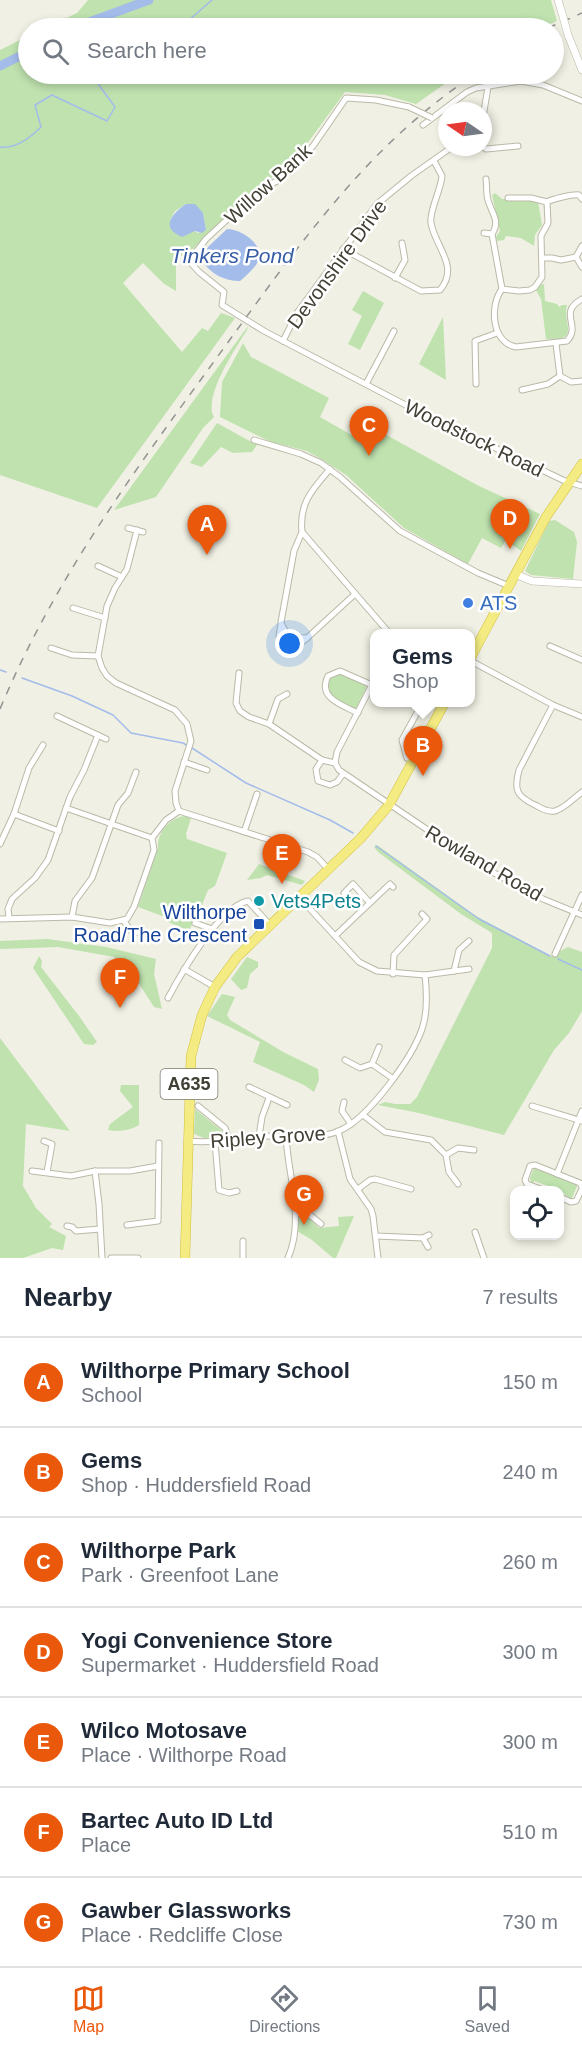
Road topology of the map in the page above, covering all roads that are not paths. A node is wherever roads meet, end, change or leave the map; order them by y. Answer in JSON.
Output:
{"nodes":[{"id":1,"x":558,"y":0,"type":"edge"},
{"id":2,"x":563,"y":18,"type":"edge"},
{"id":3,"x":564,"y":20,"type":"edge"},
{"id":4,"x":582,"y":70,"type":"edge"},
{"id":5,"x":504,"y":84,"type":"edge"},
{"id":6,"x":538,"y":84,"type":"edge"},
{"id":7,"x":488,"y":87,"type":"junction"},
{"id":8,"x":582,"y":101,"type":"edge"},
{"id":9,"x":486,"y":102,"type":"edge"},
{"id":10,"x":432,"y":118,"type":"junction"},
{"id":11,"x":423,"y":125,"type":"dead end"},
{"id":12,"x":518,"y":146,"type":"dead end"},
{"id":13,"x":492,"y":148,"type":"edge"},
{"id":14,"x":440,"y":156,"type":"edge"},
{"id":15,"x":434,"y":161,"type":"junction"},
{"id":16,"x":486,"y":179,"type":"dead end"},
{"id":17,"x":508,"y":198,"type":"dead end"},
{"id":18,"x":582,"y":199,"type":"edge"},
{"id":19,"x":547,"y":202,"type":"junction"},
{"id":20,"x":484,"y":233,"type":"dead end"},
{"id":21,"x":492,"y":234,"type":"junction"},
{"id":22,"x":402,"y":243,"type":"dead end"},
{"id":23,"x":582,"y":246,"type":"edge"},
{"id":24,"x":343,"y":249,"type":"junction"},
{"id":25,"x":576,"y":257,"type":"junction"},
{"id":26,"x":542,"y":258,"type":"junction"},
{"id":27,"x":582,"y":267,"type":"edge"},
{"id":28,"x":395,"y":278,"type":"junction"},
{"id":29,"x":502,"y":289,"type":"junction"},
{"id":30,"x":582,"y":299,"type":"edge"},
{"id":31,"x":222,"y":305,"type":"joint"},
{"id":32,"x":394,"y":331,"type":"dead end"},
{"id":33,"x":497,"y":333,"type":"junction"},
{"id":34,"x":283,"y":341,"type":"junction"},
{"id":35,"x":556,"y":344,"type":"junction"},
{"id":36,"x":560,"y":376,"type":"junction"},
{"id":37,"x":582,"y":381,"type":"edge"},
{"id":38,"x":366,"y":384,"type":"junction"},
{"id":39,"x":476,"y":384,"type":"dead end"},
{"id":40,"x":522,"y":390,"type":"dead end"},
{"id":41,"x":254,"y":440,"type":"dead end"},
{"id":42,"x":582,"y":464,"type":"edge"},
{"id":43,"x":330,"y":469,"type":"junction"},
{"id":44,"x":568,"y":483,"type":"junction"},
{"id":45,"x":582,"y":486,"type":"edge"},
{"id":46,"x":128,"y":528,"type":"dead end"},
{"id":47,"x":137,"y":530,"type":"junction"},
{"id":48,"x":144,"y":532,"type":"dead end"},
{"id":49,"x":302,"y":532,"type":"junction"},
{"id":50,"x":98,"y":566,"type":"dead end"},
{"id":51,"x":515,"y":574,"type":"junction"},
{"id":52,"x":122,"y":577,"type":"junction"},
{"id":53,"x":582,"y":584,"type":"edge"},
{"id":54,"x":509,"y":586,"type":"junction"},
{"id":55,"x":355,"y":594,"type":"junction"},
{"id":56,"x":73,"y":608,"type":"dead end"},
{"id":57,"x":105,"y":618,"type":"junction"},
{"id":58,"x":281,"y":622,"type":"junction"},
{"id":59,"x":386,"y":629,"type":"edge"},
{"id":60,"x":307,"y":638,"type":"junction"},
{"id":61,"x":550,"y":646,"type":"dead end"},
{"id":62,"x":51,"y":648,"type":"dead end"},
{"id":63,"x":475,"y":651,"type":"edge"},
{"id":64,"x":98,"y":656,"type":"junction"},
{"id":65,"x":582,"y":660,"type":"edge"},
{"id":66,"x":475,"y":661,"type":"edge"},
{"id":67,"x":239,"y":673,"type":"dead end"},
{"id":68,"x":370,"y":681,"type":"edge"},
{"id":69,"x":370,"y":688,"type":"edge"},
{"id":70,"x":287,"y":694,"type":"dead end"},
{"id":71,"x":554,"y":705,"type":"junction"},
{"id":72,"x":420,"y":707,"type":"edge"},
{"id":73,"x":442,"y":707,"type":"edge"},
{"id":74,"x":358,"y":713,"type":"junction"},
{"id":75,"x":57,"y":716,"type":"dead end"},
{"id":76,"x":582,"y":717,"type":"edge"},
{"id":77,"x":269,"y":724,"type":"junction"},
{"id":78,"x":98,"y":735,"type":"junction"},
{"id":79,"x":106,"y":740,"type":"dead end"},
{"id":80,"x":43,"y":745,"type":"dead end"},
{"id":81,"x":322,"y":760,"type":"junction"},
{"id":82,"x":414,"y":761,"type":"junction"},
{"id":83,"x":184,"y":762,"type":"junction"},
{"id":84,"x":335,"y":763,"type":"junction"},
{"id":85,"x":207,"y":770,"type":"dead end"},
{"id":86,"x":136,"y":772,"type":"dead end"},
{"id":87,"x":343,"y":774,"type":"junction"},
{"id":88,"x":582,"y":792,"type":"edge"},
{"id":89,"x":257,"y":794,"type":"dead end"},
{"id":90,"x":389,"y":805,"type":"junction"},
{"id":91,"x":66,"y":808,"type":"junction"},
{"id":92,"x":179,"y":811,"type":"junction"},
{"id":93,"x":14,"y":814,"type":"junction"},
{"id":94,"x":112,"y":823,"type":"junction"},
{"id":95,"x":59,"y":831,"type":"junction"},
{"id":96,"x":244,"y":832,"type":"junction"},
{"id":97,"x":152,"y":838,"type":"junction"},
{"id":98,"x":0,"y":844,"type":"edge"},
{"id":99,"x":328,"y":869,"type":"junction"},
{"id":100,"x":393,"y":887,"type":"dead end"},
{"id":101,"x":344,"y":892,"type":"dead end"},
{"id":102,"x":582,"y":895,"type":"edge"},
{"id":103,"x":298,"y":897,"type":"junction"},
{"id":104,"x":370,"y":903,"type":"junction"},
{"id":105,"x":575,"y":912,"type":"junction"},
{"id":106,"x":422,"y":914,"type":"dead end"},
{"id":107,"x":582,"y":915,"type":"edge"},
{"id":108,"x":9,"y":917,"type":"junction"},
{"id":109,"x":72,"y":917,"type":"junction"},
{"id":110,"x":0,"y":919,"type":"edge"},
{"id":111,"x":124,"y":921,"type":"junction"},
{"id":112,"x":195,"y":923,"type":"dead end"},
{"id":113,"x":270,"y":925,"type":"junction"},
{"id":114,"x":212,"y":929,"type":"junction"},
{"id":115,"x":335,"y":936,"type":"junction"},
{"id":116,"x":155,"y":938,"type":"dead end"},
{"id":117,"x":469,"y":941,"type":"dead end"},
{"id":118,"x":555,"y":954,"type":"dead end"},
{"id":119,"x":184,"y":969,"type":"junction"},
{"id":120,"x":470,"y":969,"type":"dead end"},
{"id":121,"x":454,"y":971,"type":"junction"},
{"id":122,"x":393,"y":974,"type":"junction"},
{"id":123,"x":425,"y":975,"type":"junction"},
{"id":124,"x":215,"y":987,"type":"junction"},
{"id":125,"x":168,"y":998,"type":"dead end"},
{"id":126,"x":379,"y":1047,"type":"dead end"},
{"id":127,"x":345,"y":1060,"type":"dead end"},
{"id":128,"x":372,"y":1064,"type":"junction"},
{"id":129,"x":392,"y":1078,"type":"junction"},
{"id":130,"x":249,"y":1087,"type":"dead end"},
{"id":131,"x":269,"y":1098,"type":"junction"},
{"id":132,"x":344,"y":1102,"type":"dead end"},
{"id":133,"x":287,"y":1105,"type":"dead end"},
{"id":134,"x":198,"y":1106,"type":"dead end"},
{"id":135,"x":532,"y":1106,"type":"dead end"},
{"id":136,"x":582,"y":1111,"type":"edge"},
{"id":137,"x":363,"y":1115,"type":"junction"},
{"id":138,"x":580,"y":1120,"type":"edge"},
{"id":139,"x":351,"y":1124,"type":"junction"},
{"id":140,"x":338,"y":1131,"type":"junction"},
{"id":141,"x":259,"y":1136,"type":"junction"},
{"id":142,"x":286,"y":1137,"type":"junction"},
{"id":143,"x":230,"y":1139,"type":"junction"},
{"id":144,"x":45,"y":1141,"type":"dead end"},
{"id":145,"x":187,"y":1142,"type":"junction"},
{"id":146,"x":215,"y":1142,"type":"junction"},
{"id":147,"x":159,"y":1143,"type":"dead end"},
{"id":148,"x":474,"y":1150,"type":"dead end"},
{"id":149,"x":446,"y":1155,"type":"junction"},
{"id":150,"x":158,"y":1166,"type":"junction"},
{"id":151,"x":95,"y":1171,"type":"junction"},
{"id":152,"x":32,"y":1172,"type":"dead end"},
{"id":153,"x":47,"y":1172,"type":"junction"},
{"id":154,"x":557,"y":1173,"type":"junction"},
{"id":155,"x":458,"y":1184,"type":"dead end"},
{"id":156,"x":532,"y":1186,"type":"edge"},
{"id":157,"x":582,"y":1188,"type":"edge"},
{"id":158,"x":358,"y":1189,"type":"junction"},
{"id":159,"x":411,"y":1189,"type":"dead end"},
{"id":160,"x":237,"y":1191,"type":"dead end"},
{"id":161,"x":564,"y":1199,"type":"edge"},
{"id":162,"x":296,"y":1213,"type":"junction"},
{"id":163,"x":321,"y":1224,"type":"dead end"},
{"id":164,"x":127,"y":1225,"type":"dead end"},
{"id":165,"x":67,"y":1226,"type":"dead end"},
{"id":166,"x":100,"y":1229,"type":"junction"},
{"id":167,"x":475,"y":1232,"type":"dead end"},
{"id":168,"x":429,"y":1235,"type":"dead end"},
{"id":169,"x":376,"y":1236,"type":"junction"},
{"id":170,"x":423,"y":1238,"type":"junction"},
{"id":171,"x":243,"y":1241,"type":"dead end"},
{"id":172,"x":428,"y":1247,"type":"dead end"},
{"id":173,"x":102,"y":1258,"type":"edge"},
{"id":174,"x":111,"y":1258,"type":"edge"},
{"id":175,"x":138,"y":1258,"type":"edge"},
{"id":176,"x":185,"y":1258,"type":"edge"},
{"id":177,"x":243,"y":1258,"type":"edge"},
{"id":178,"x":288,"y":1258,"type":"edge"},
{"id":179,"x":378,"y":1258,"type":"edge"},
{"id":180,"x":484,"y":1258,"type":"edge"}],
"edges":[{"from":1,"to":2,"type":"street","bridge":true},
{"from":3,"to":4,"type":"street","bridge":true},
{"from":5,"to":7,"type":"street"},
{"from":6,"to":8,"type":"street"},
{"from":7,"to":9,"type":"street"},
{"from":7,"to":10,"type":"street"},
{"from":10,"to":11,"type":"street"},
{"from":10,"to":31,"type":"street","name":"Willow Bank","bridge":true},
{"from":12,"to":13,"type":"street"},
{"from":14,"to":15,"type":"street","name":"Devonshire Drive"},
{"from":15,"to":24,"type":"street","name":"Devonshire Drive"},
{"from":15,"to":28,"type":"street"},
{"from":16,"to":21,"type":"street"},
{"from":17,"to":19,"type":"street"},
{"from":18,"to":19,"type":"street"},
{"from":19,"to":26,"type":"street"},
{"from":20,"to":21,"type":"street"},
{"from":21,"to":29,"type":"street"},
{"from":22,"to":28,"type":"street"},
{"from":23,"to":25,"type":"street"},
{"from":24,"to":28,"type":"street"},
{"from":24,"to":34,"type":"street","name":"Devonshire Drive"},
{"from":25,"to":26,"type":"street"},
{"from":25,"to":27,"type":"street"},
{"from":26,"to":29,"type":"street"},
{"from":29,"to":33,"type":"street"},
{"from":30,"to":35,"type":"street"},
{"from":31,"to":34,"type":"street","name":"Woodstock Road"},
{"from":32,"to":38,"type":"street"},
{"from":33,"to":35,"type":"street"},
{"from":33,"to":39,"type":"street"},
{"from":34,"to":38,"type":"street","name":"Woodstock Road"},
{"from":35,"to":36,"type":"street"},
{"from":36,"to":37,"type":"street"},
{"from":36,"to":40,"type":"street"},
{"from":38,"to":44,"type":"street","name":"Woodstock Road"},
{"from":41,"to":43,"type":"street"},
{"from":42,"to":44,"type":"highway"},
{"from":43,"to":49,"type":"street"},
{"from":43,"to":54,"type":"street"},
{"from":44,"to":45,"type":"street","name":"Woodstock Road"},
{"from":44,"to":51,"type":"highway"},
{"from":46,"to":47,"type":"street"},
{"from":47,"to":48,"type":"street"},
{"from":47,"to":52,"type":"street"},
{"from":49,"to":55,"type":"street"},
{"from":49,"to":58,"type":"street"},
{"from":50,"to":52,"type":"street"},
{"from":51,"to":53,"type":"street"},
{"from":51,"to":54,"type":"highway"},
{"from":52,"to":57,"type":"street"},
{"from":54,"to":63,"type":"highway"},
{"from":55,"to":59,"type":"street"},
{"from":55,"to":60,"type":"street"},
{"from":56,"to":57,"type":"street"},
{"from":57,"to":64,"type":"street"},
{"from":58,"to":60,"type":"street"},
{"from":58,"to":60,"type":"street"},
{"from":61,"to":65,"type":"street"},
{"from":62,"to":64,"type":"street"},
{"from":64,"to":83,"type":"street"},
{"from":66,"to":71,"type":"street"},
{"from":67,"to":77,"type":"street"},
{"from":68,"to":74,"type":"street"},
{"from":69,"to":74,"type":"street"},
{"from":70,"to":77,"type":"street"},
{"from":71,"to":76,"type":"street"},
{"from":71,"to":88,"type":"street"},
{"from":72,"to":82,"type":"street"},
{"from":73,"to":82,"type":"highway","number":"A635"},
{"from":74,"to":84,"type":"street"},
{"from":75,"to":78,"type":"street"},
{"from":77,"to":81,"type":"street"},
{"from":78,"to":79,"type":"street"},
{"from":78,"to":91,"type":"street"},
{"from":80,"to":93,"type":"street"},
{"from":81,"to":84,"type":"street"},
{"from":81,"to":87,"type":"street"},
{"from":82,"to":90,"type":"highway","number":"A635"},
{"from":83,"to":85,"type":"street"},
{"from":83,"to":92,"type":"street"},
{"from":84,"to":87,"type":"street"},
{"from":86,"to":94,"type":"street"},
{"from":87,"to":90,"type":"street","name":"Rowland Road"},
{"from":89,"to":96,"type":"street"},
{"from":90,"to":99,"type":"highway","number":"A635"},
{"from":90,"to":105,"type":"street","name":"Rowland Road"},
{"from":91,"to":94,"type":"street"},
{"from":91,"to":95,"type":"street"},
{"from":92,"to":96,"type":"street"},
{"from":92,"to":97,"type":"street"},
{"from":93,"to":95,"type":"street"},
{"from":93,"to":98,"type":"street"},
{"from":94,"to":97,"type":"street"},
{"from":94,"to":109,"type":"street"},
{"from":95,"to":108,"type":"street"},
{"from":96,"to":99,"type":"street"},
{"from":97,"to":111,"type":"street"},
{"from":99,"to":103,"type":"highway","number":"A635"},
{"from":100,"to":104,"type":"street"},
{"from":101,"to":104,"type":"street"},
{"from":102,"to":105,"type":"street"},
{"from":103,"to":113,"type":"highway","number":"A635"},
{"from":103,"to":115,"type":"street"},
{"from":104,"to":115,"type":"street"},
{"from":105,"to":107,"type":"street","name":"Rowland Road"},
{"from":105,"to":118,"type":"street"},
{"from":106,"to":122,"type":"street"},
{"from":108,"to":109,"type":"street"},
{"from":108,"to":110,"type":"street"},
{"from":109,"to":111,"type":"street"},
{"from":111,"to":116,"type":"street"},
{"from":112,"to":114,"type":"street"},
{"from":113,"to":114,"type":"street"},
{"from":113,"to":124,"type":"highway","number":"A635"},
{"from":114,"to":119,"type":"street"},
{"from":115,"to":122,"type":"street"},
{"from":117,"to":121,"type":"street"},
{"from":119,"to":124,"type":"street"},
{"from":119,"to":125,"type":"street"},
{"from":120,"to":121,"type":"street"},
{"from":121,"to":123,"type":"street"},
{"from":122,"to":123,"type":"street"},
{"from":123,"to":129,"type":"street","name":"Ripley Grove"},
{"from":124,"to":145,"type":"highway","number":"A635"},
{"from":126,"to":128,"type":"street"},
{"from":127,"to":128,"type":"street"},
{"from":128,"to":129,"type":"street"},
{"from":129,"to":137,"type":"street","name":"Ripley Grove"},
{"from":130,"to":131,"type":"street"},
{"from":131,"to":133,"type":"street"},
{"from":131,"to":141,"type":"street"},
{"from":132,"to":139,"type":"street"},
{"from":134,"to":143,"type":"street"},
{"from":135,"to":138,"type":"street"},
{"from":136,"to":138,"type":"street"},
{"from":137,"to":139,"type":"street","name":"Ripley Grove"},
{"from":137,"to":149,"type":"street"},
{"from":138,"to":154,"type":"street"},
{"from":139,"to":140,"type":"street","name":"Ripley Grove"},
{"from":140,"to":142,"type":"street","name":"Ripley Grove"},
{"from":140,"to":158,"type":"street"},
{"from":141,"to":142,"type":"street","name":"Ripley Grove"},
{"from":141,"to":143,"type":"street","name":"Ripley Grove"},
{"from":142,"to":162,"type":"street"},
{"from":143,"to":146,"type":"street","name":"Ripley Grove"},
{"from":144,"to":153,"type":"street"},
{"from":145,"to":146,"type":"street","name":"Ripley Grove"},
{"from":145,"to":176,"type":"highway","number":"A635"},
{"from":146,"to":160,"type":"street"},
{"from":147,"to":150,"type":"street"},
{"from":148,"to":149,"type":"street"},
{"from":149,"to":155,"type":"street"},
{"from":150,"to":151,"type":"street"},
{"from":150,"to":164,"type":"street"},
{"from":151,"to":153,"type":"street"},
{"from":151,"to":166,"type":"street"},
{"from":152,"to":153,"type":"street"},
{"from":154,"to":156,"type":"street"},
{"from":154,"to":157,"type":"street"},
{"from":157,"to":161,"type":"street"},
{"from":158,"to":159,"type":"street"},
{"from":158,"to":169,"type":"street"},
{"from":162,"to":163,"type":"street"},
{"from":162,"to":178,"type":"street"},
{"from":165,"to":166,"type":"street"},
{"from":166,"to":173,"type":"street"},
{"from":167,"to":180,"type":"street"},
{"from":168,"to":170,"type":"street"},
{"from":169,"to":170,"type":"street"},
{"from":169,"to":179,"type":"street"},
{"from":170,"to":172,"type":"street"},
{"from":171,"to":177,"type":"street"},
{"from":174,"to":175,"type":"street"}]}
